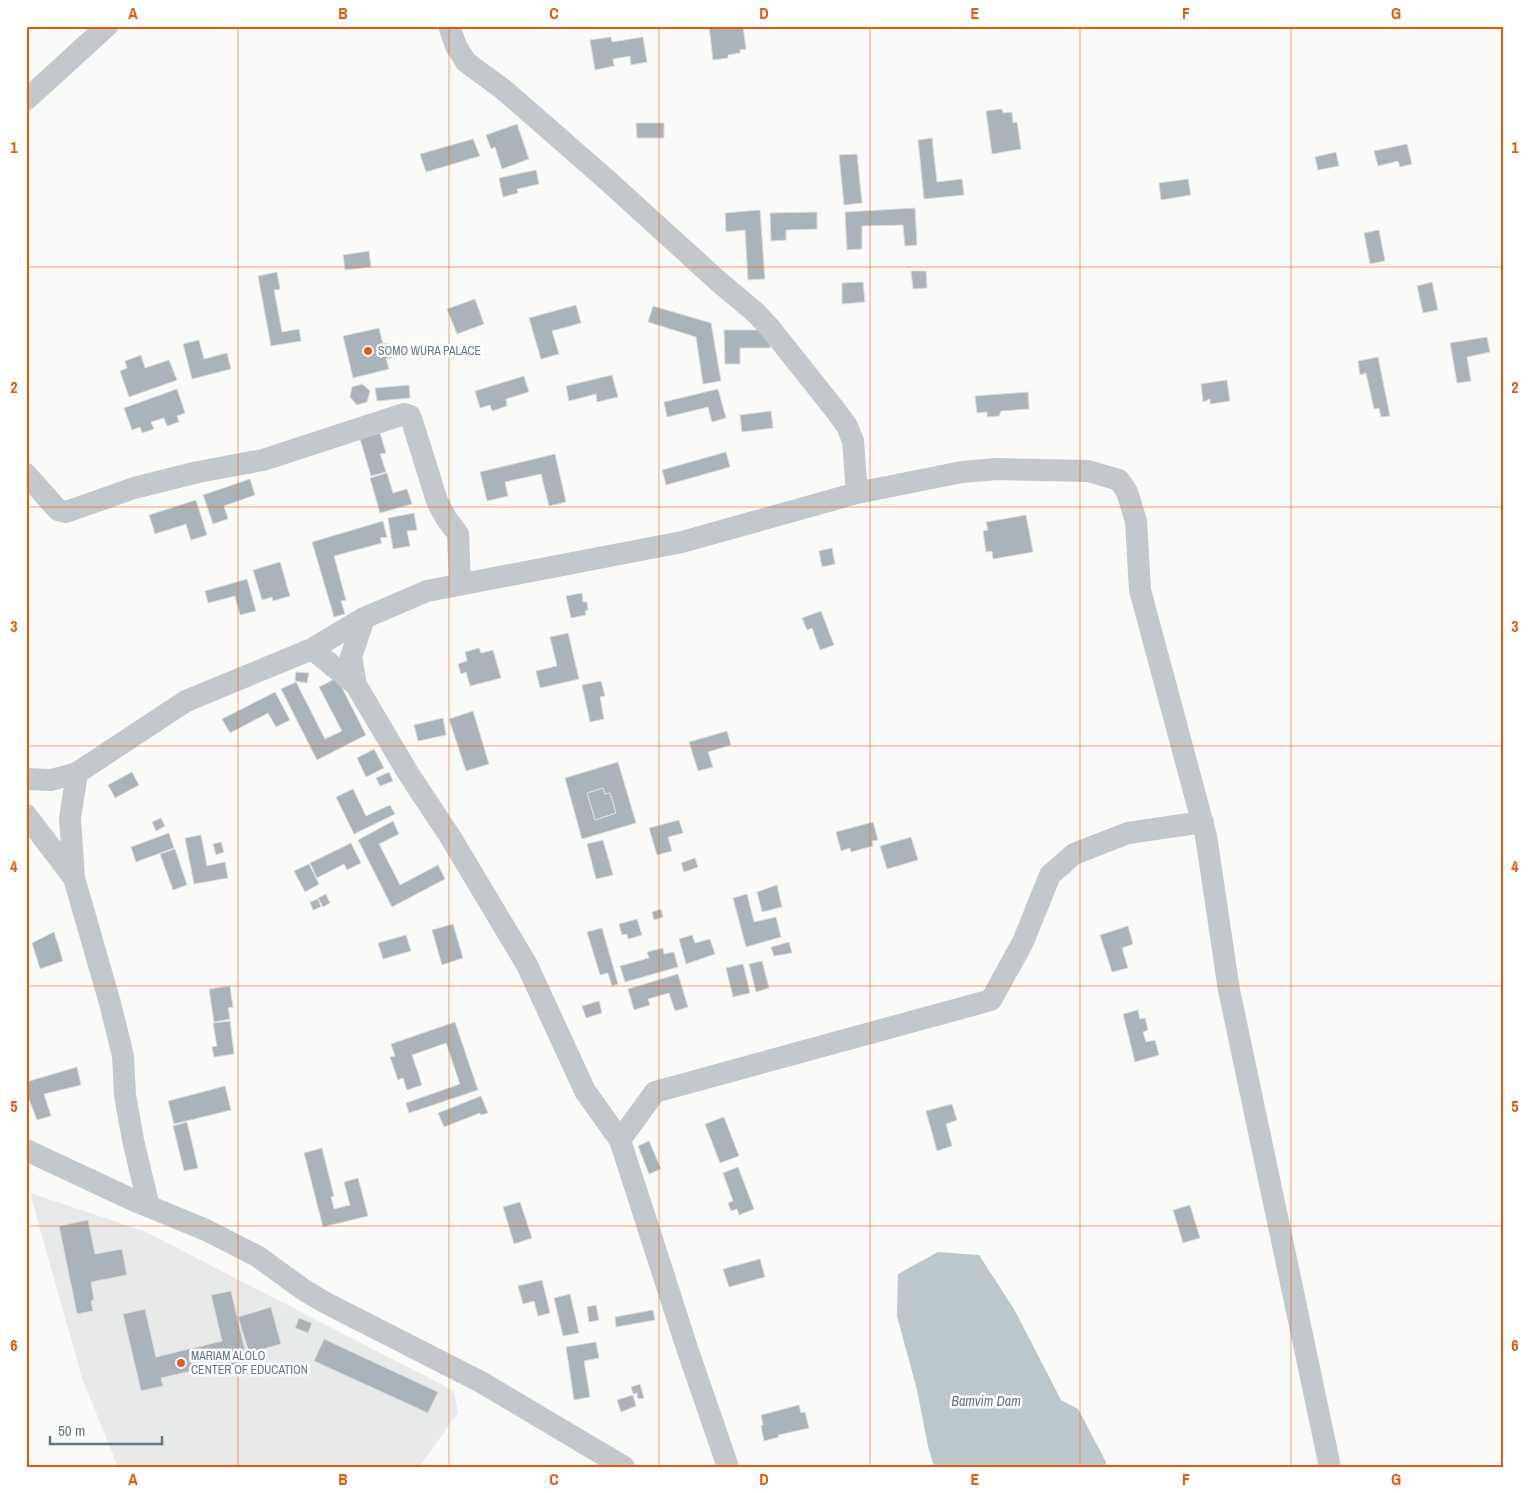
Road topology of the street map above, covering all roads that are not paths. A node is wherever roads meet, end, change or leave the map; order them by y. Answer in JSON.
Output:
{"nodes":[{"id":1,"x":107,"y":26,"type":"edge"},
{"id":2,"x":449,"y":26,"type":"edge"},
{"id":3,"x":26,"y":100,"type":"edge"},
{"id":4,"x":26,"y":474,"type":"edge"},
{"id":5,"x":857,"y":493,"type":"junction"},
{"id":6,"x":460,"y":584,"type":"junction"},
{"id":7,"x":364,"y":618,"type":"junction"},
{"id":8,"x":312,"y":649,"type":"junction"},
{"id":9,"x":356,"y":685,"type":"junction"},
{"id":10,"x":77,"y":773,"type":"junction"},
{"id":11,"x":26,"y":780,"type":"edge"},
{"id":12,"x":28,"y":822,"type":"edge"},
{"id":13,"x":1203,"y":822,"type":"junction"},
{"id":14,"x":74,"y":878,"type":"junction"},
{"id":15,"x":620,"y":1140,"type":"junction"},
{"id":16,"x":26,"y":1150,"type":"edge"},
{"id":17,"x":149,"y":1207,"type":"junction"},
{"id":18,"x":624,"y":1467,"type":"edge"},
{"id":19,"x":728,"y":1467,"type":"edge"},
{"id":20,"x":1330,"y":1467,"type":"edge"}],
"edges":[{"from":1,"to":3,"type":"street"},
{"from":2,"to":5,"type":"street"},
{"from":4,"to":6,"type":"street"},
{"from":5,"to":6,"type":"street"},
{"from":5,"to":13,"type":"street"},
{"from":6,"to":7,"type":"street"},
{"from":7,"to":8,"type":"street"},
{"from":7,"to":9,"type":"street"},
{"from":8,"to":9,"type":"street"},
{"from":8,"to":10,"type":"street"},
{"from":9,"to":15,"type":"street"},
{"from":10,"to":11,"type":"street"},
{"from":10,"to":14,"type":"street"},
{"from":12,"to":14,"type":"street"},
{"from":13,"to":15,"type":"street"},
{"from":13,"to":20,"type":"street"},
{"from":14,"to":17,"type":"street"},
{"from":15,"to":19,"type":"street"},
{"from":16,"to":17,"type":"street"},
{"from":17,"to":18,"type":"street"}]}
